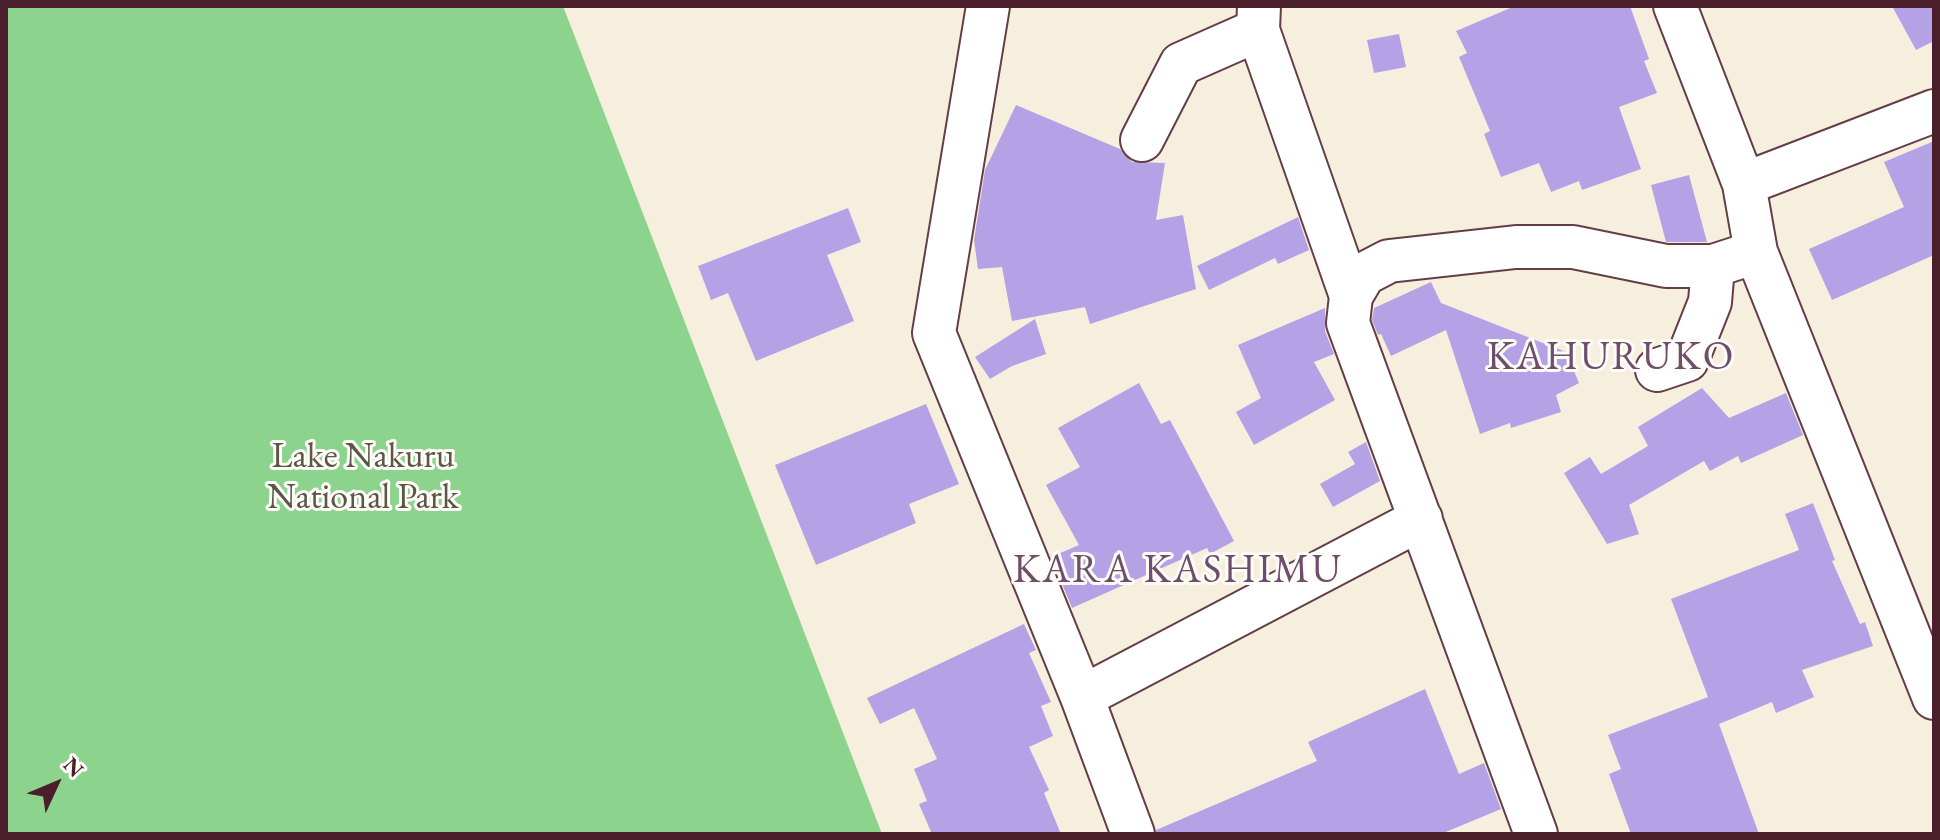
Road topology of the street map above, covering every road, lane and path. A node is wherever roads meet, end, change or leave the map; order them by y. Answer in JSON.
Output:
{"nodes":[{"id":1,"x":988,"y":6,"type":"edge"},
{"id":2,"x":1675,"y":6,"type":"edge"},
{"id":3,"x":1258,"y":18,"type":"edge"},
{"id":4,"x":1934,"y":111,"type":"edge"},
{"id":5,"x":1142,"y":140,"type":"dead end"},
{"id":6,"x":1744,"y":184,"type":"junction"},
{"id":7,"x":1756,"y":252,"type":"junction"},
{"id":8,"x":1713,"y":266,"type":"junction"},
{"id":9,"x":1351,"y":296,"type":"junction"},
{"id":10,"x":1657,"y":370,"type":"dead end"},
{"id":11,"x":1421,"y":519,"type":"junction"},
{"id":12,"x":1082,"y":697,"type":"junction"},
{"id":13,"x":1934,"y":698,"type":"edge"},
{"id":14,"x":1133,"y":834,"type":"edge"},
{"id":15,"x":1536,"y":834,"type":"edge"}],
"edges":[{"from":1,"to":12,"type":"street"},
{"from":2,"to":6,"type":"street"},
{"from":3,"to":5,"type":"street"},
{"from":3,"to":9,"type":"street"},
{"from":4,"to":6,"type":"street"},
{"from":6,"to":7,"type":"street"},
{"from":7,"to":8,"type":"street"},
{"from":7,"to":13,"type":"street"},
{"from":8,"to":9,"type":"street"},
{"from":8,"to":10,"type":"street"},
{"from":9,"to":11,"type":"street"},
{"from":11,"to":12,"type":"street"},
{"from":11,"to":15,"type":"street"},
{"from":12,"to":14,"type":"street"}]}
